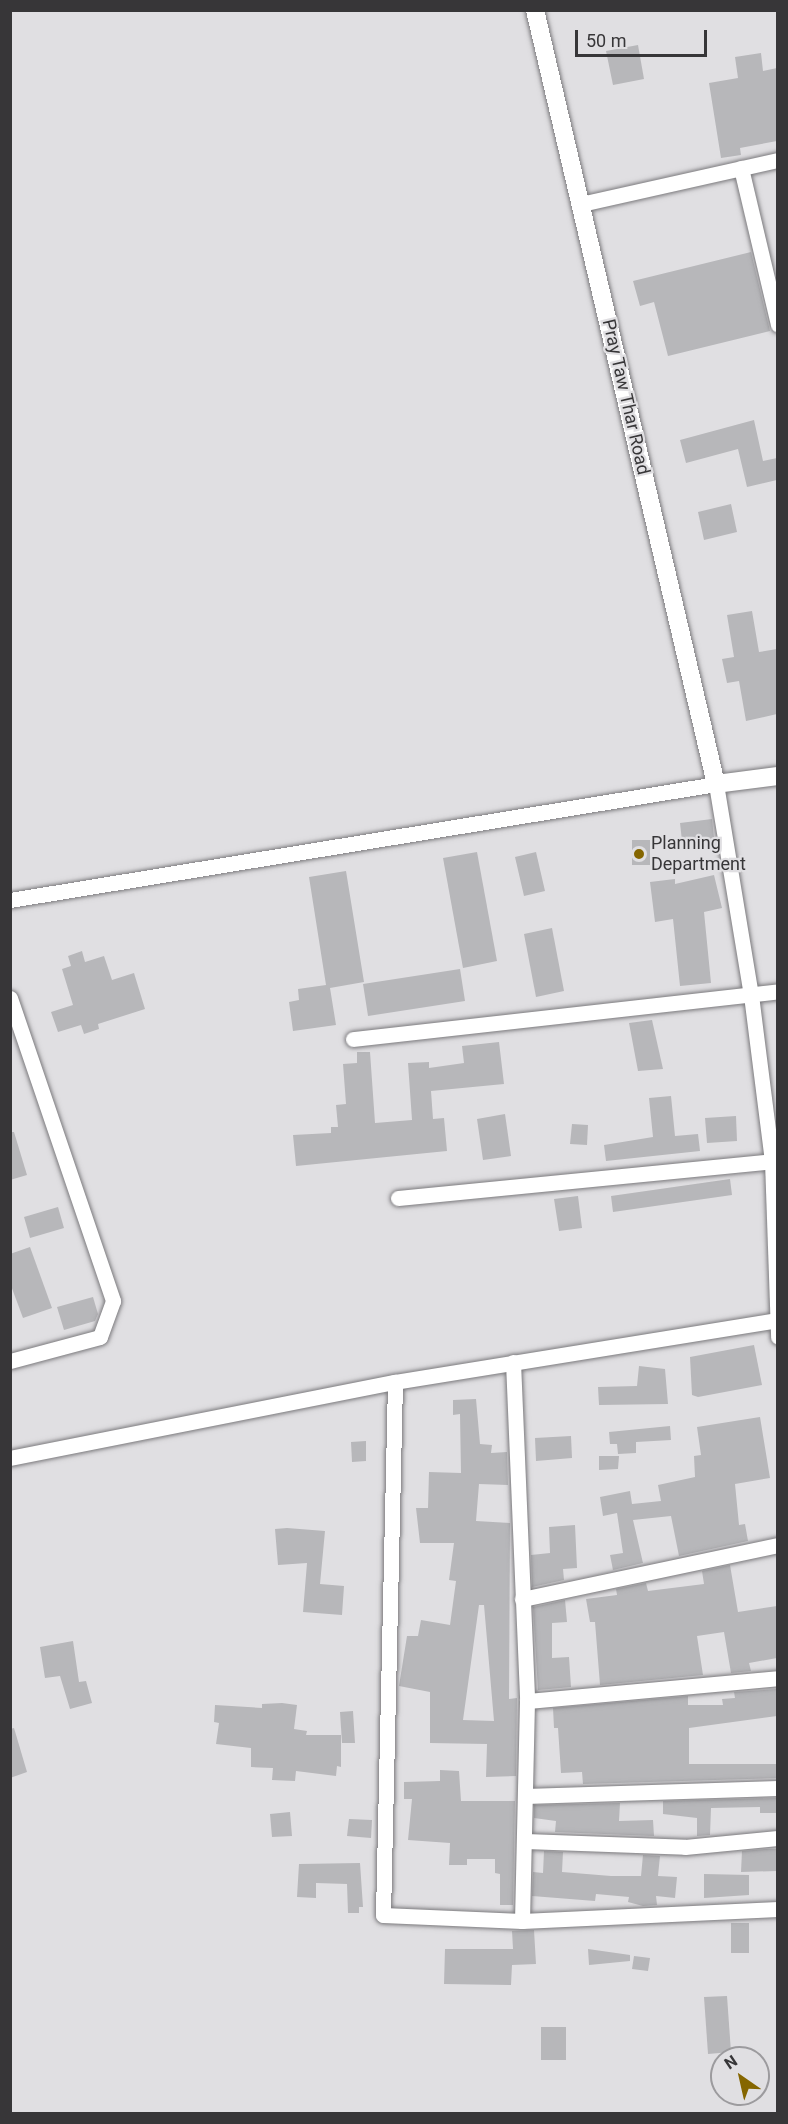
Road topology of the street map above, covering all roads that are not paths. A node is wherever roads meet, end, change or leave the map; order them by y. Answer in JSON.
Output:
{"nodes":[{"id":1,"x":535,"y":10,"type":"edge"},
{"id":2,"x":777,"y":160,"type":"edge"},
{"id":3,"x":741,"y":168,"type":"junction"},
{"id":4,"x":581,"y":204,"type":"junction"},
{"id":5,"x":777,"y":325,"type":"edge"},
{"id":6,"x":777,"y":776,"type":"edge"},
{"id":7,"x":716,"y":784,"type":"junction"},
{"id":8,"x":10,"y":900,"type":"edge"},
{"id":9,"x":777,"y":991,"type":"edge"},
{"id":10,"x":751,"y":995,"type":"junction"},
{"id":11,"x":10,"y":998,"type":"edge"},
{"id":12,"x":353,"y":1039,"type":"dead end"},
{"id":13,"x":772,"y":1161,"type":"junction"},
{"id":14,"x":398,"y":1198,"type":"dead end"},
{"id":15,"x":777,"y":1320,"type":"edge"},
{"id":16,"x":777,"y":1337,"type":"edge"},
{"id":17,"x":10,"y":1361,"type":"edge"},
{"id":18,"x":513,"y":1362,"type":"junction"},
{"id":19,"x":395,"y":1382,"type":"junction"},
{"id":20,"x":10,"y":1458,"type":"edge"},
{"id":21,"x":777,"y":1545,"type":"edge"},
{"id":22,"x":522,"y":1599,"type":"junction"},
{"id":23,"x":777,"y":1678,"type":"edge"},
{"id":24,"x":527,"y":1701,"type":"junction"},
{"id":25,"x":777,"y":1788,"type":"edge"},
{"id":26,"x":525,"y":1796,"type":"junction"},
{"id":27,"x":777,"y":1838,"type":"edge"},
{"id":28,"x":525,"y":1841,"type":"junction"},
{"id":29,"x":777,"y":1909,"type":"edge"},
{"id":30,"x":522,"y":1921,"type":"junction"}],
"edges":[{"from":1,"to":4,"type":"street","name":"Pray Taw Thar Road"},
{"from":2,"to":3,"type":"street"},
{"from":3,"to":4,"type":"street"},
{"from":3,"to":5,"type":"street"},
{"from":4,"to":7,"type":"street","name":"Pray Taw Thar Road"},
{"from":6,"to":7,"type":"street"},
{"from":7,"to":8,"type":"street"},
{"from":7,"to":10,"type":"street"},
{"from":9,"to":10,"type":"street"},
{"from":10,"to":12,"type":"street"},
{"from":10,"to":13,"type":"street"},
{"from":11,"to":17,"type":"street"},
{"from":13,"to":14,"type":"street"},
{"from":13,"to":15,"type":"street"},
{"from":15,"to":16,"type":"street"},
{"from":15,"to":18,"type":"street"},
{"from":18,"to":19,"type":"street"},
{"from":18,"to":22,"type":"street"},
{"from":19,"to":20,"type":"street"},
{"from":19,"to":30,"type":"street"},
{"from":21,"to":22,"type":"street"},
{"from":22,"to":24,"type":"street"},
{"from":23,"to":24,"type":"street"},
{"from":24,"to":26,"type":"street"},
{"from":25,"to":26,"type":"street"},
{"from":26,"to":28,"type":"street"},
{"from":27,"to":28,"type":"street"},
{"from":28,"to":30,"type":"street"},
{"from":29,"to":30,"type":"street"}]}
